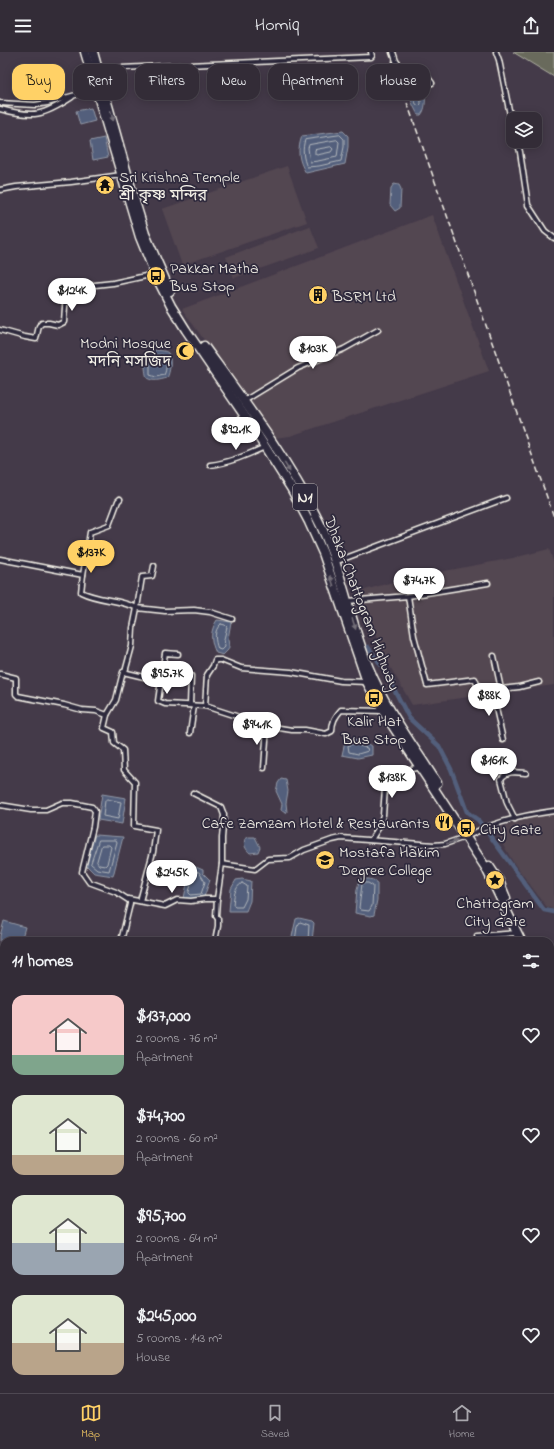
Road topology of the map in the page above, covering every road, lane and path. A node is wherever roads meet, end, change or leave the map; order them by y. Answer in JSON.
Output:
{"nodes":[{"id":1,"x":85,"y":52,"type":"edge"},
{"id":2,"x":93,"y":52,"type":"edge"},
{"id":3,"x":371,"y":52,"type":"edge"},
{"id":4,"x":393,"y":52,"type":"edge"},
{"id":5,"x":496,"y":52,"type":"edge"},
{"id":6,"x":89,"y":64,"type":"edge"},
{"id":7,"x":97,"y":64,"type":"edge"},
{"id":8,"x":127,"y":68,"type":"edge"},
{"id":9,"x":432,"y":83,"type":"dead end"},
{"id":10,"x":73,"y":96,"type":"edge"},
{"id":11,"x":73,"y":97,"type":"edge"},
{"id":12,"x":100,"y":100,"type":"edge"},
{"id":13,"x":107,"y":100,"type":"edge"},
{"id":14,"x":0,"y":103,"type":"edge"},
{"id":15,"x":0,"y":108,"type":"edge"},
{"id":16,"x":509,"y":112,"type":"edge"},
{"id":17,"x":519,"y":148,"type":"edge"},
{"id":18,"x":120,"y":175,"type":"junction"},
{"id":19,"x":0,"y":190,"type":"edge"},
{"id":20,"x":554,"y":238,"type":"edge"},
{"id":21,"x":155,"y":274,"type":"junction"},
{"id":22,"x":0,"y":330,"type":"edge"},
{"id":23,"x":378,"y":330,"type":"dead end"},
{"id":24,"x":243,"y":401,"type":"junction"},
{"id":25,"x":259,"y":429,"type":"junction"},
{"id":26,"x":265,"y":447,"type":"junction"},
{"id":27,"x":210,"y":465,"type":"dead end"},
{"id":28,"x":506,"y":498,"type":"dead end"},
{"id":29,"x":120,"y":499,"type":"dead end"},
{"id":30,"x":0,"y":559,"type":"edge"},
{"id":31,"x":335,"y":562,"type":"junction"},
{"id":32,"x":154,"y":566,"type":"dead end"},
{"id":33,"x":83,"y":575,"type":"junction"},
{"id":34,"x":488,"y":583,"type":"dead end"},
{"id":35,"x":408,"y":596,"type":"junction"},
{"id":36,"x":347,"y":602,"type":"junction"},
{"id":37,"x":137,"y":608,"type":"junction"},
{"id":38,"x":232,"y":618,"type":"dead end"},
{"id":39,"x":178,"y":654,"type":"dead end"},
{"id":40,"x":494,"y":656,"type":"dead end"},
{"id":41,"x":125,"y":672,"type":"junction"},
{"id":42,"x":0,"y":674,"type":"edge"},
{"id":43,"x":191,"y":676,"type":"dead end"},
{"id":44,"x":161,"y":681,"type":"junction"},
{"id":45,"x":367,"y":682,"type":"junction"},
{"id":46,"x":539,"y":682,"type":"dead end"},
{"id":47,"x":501,"y":689,"type":"junction"},
{"id":48,"x":492,"y":690,"type":"junction"},
{"id":49,"x":192,"y":706,"type":"junction"},
{"id":50,"x":205,"y":706,"type":"junction"},
{"id":51,"x":382,"y":711,"type":"junction"},
{"id":52,"x":107,"y":715,"type":"junction"},
{"id":53,"x":267,"y":726,"type":"junction"},
{"id":54,"x":190,"y":734,"type":"dead end"},
{"id":55,"x":503,"y":740,"type":"dead end"},
{"id":56,"x":420,"y":767,"type":"junction"},
{"id":57,"x":264,"y":768,"type":"dead end"},
{"id":58,"x":526,"y":773,"type":"dead end"},
{"id":59,"x":193,"y":793,"type":"dead end"},
{"id":60,"x":0,"y":805,"type":"edge"},
{"id":61,"x":554,"y":812,"type":"edge"},
{"id":62,"x":515,"y":819,"type":"junction"},
{"id":63,"x":468,"y":836,"type":"junction"},
{"id":64,"x":371,"y":840,"type":"junction"},
{"id":65,"x":222,"y":864,"type":"junction"},
{"id":66,"x":126,"y":898,"type":"junction"},
{"id":67,"x":217,"y":899,"type":"junction"},
{"id":68,"x":140,"y":901,"type":"junction"},
{"id":69,"x":518,"y":932,"type":"edge"},
{"id":70,"x":477,"y":936,"type":"dead end"},
{"id":71,"x":122,"y":937,"type":"edge"},
{"id":72,"x":216,"y":937,"type":"edge"}],
"edges":[{"from":1,"to":6,"type":"highway","name":"Dhaka-Chattogram Highway","number":"N1"},
{"from":2,"to":7,"type":"highway","name":"Dhaka-Chattogram Highway","number":"N1"},
{"from":3,"to":8,"type":"street"},
{"from":4,"to":9,"type":"street"},
{"from":5,"to":16,"type":"street"},
{"from":10,"to":14,"type":"street"},
{"from":11,"to":15,"type":"street"},
{"from":12,"to":18,"type":"highway","name":"Dhaka-Chattogram Highway","number":"N1"},
{"from":13,"to":24,"type":"highway","name":"Dhaka-Chattogram Highway","number":"N1","one_way":true},
{"from":17,"to":20,"type":"street"},
{"from":18,"to":19,"type":"street"},
{"from":18,"to":21,"type":"highway","name":"Dhaka-Chattogram Highway","number":"N1"},
{"from":21,"to":22,"type":"street"},
{"from":21,"to":25,"type":"highway","name":"Dhaka-Chattogram Highway","number":"N1"},
{"from":23,"to":24,"type":"street"},
{"from":24,"to":25,"type":"highway","name":"Dhaka-Chattogram Highway","number":"N1"},
{"from":25,"to":26,"type":"highway","name":"Dhaka-Chattogram Highway","number":"N1"},
{"from":25,"to":31,"type":"highway","name":"Dhaka-Chattogram Highway","number":"N1","one_way":true},
{"from":26,"to":27,"type":"street"},
{"from":45,"to":26,"type":"highway","name":"Dhaka-Chattogram Highway","number":"N1","one_way":true},
{"from":28,"to":31,"type":"street"},
{"from":29,"to":33,"type":"street"},
{"from":30,"to":33,"type":"street"},
{"from":31,"to":36,"type":"highway","name":"Dhaka-Chattogram Highway","number":"N1"},
{"from":32,"to":37,"type":"street"},
{"from":33,"to":37,"type":"street"},
{"from":34,"to":35,"type":"street"},
{"from":35,"to":36,"type":"street"},
{"from":35,"to":48,"type":"street"},
{"from":36,"to":63,"type":"highway","name":"Dhaka-Chattogram Highway","number":"N1","one_way":true},
{"from":37,"to":38,"type":"street"},
{"from":37,"to":41,"type":"street"},
{"from":39,"to":44,"type":"street"},
{"from":40,"to":47,"type":"street"},
{"from":41,"to":44,"type":"street"},
{"from":41,"to":52,"type":"street"},
{"from":42,"to":52,"type":"street"},
{"from":43,"to":49,"type":"street"},
{"from":44,"to":49,"type":"street"},
{"from":45,"to":50,"type":"street"},
{"from":45,"to":51,"type":"highway","name":"Dhaka-Chattogram Highway","number":"N1"},
{"from":46,"to":47,"type":"street"},
{"from":47,"to":48,"type":"street"},
{"from":48,"to":55,"type":"street"},
{"from":49,"to":50,"type":"street"},
{"from":49,"to":54,"type":"street"},
{"from":50,"to":53,"type":"street"},
{"from":51,"to":53,"type":"street"},
{"from":51,"to":56,"type":"highway","name":"Dhaka-Chattogram Highway","number":"N1"},
{"from":52,"to":68,"type":"street"},
{"from":53,"to":57,"type":"street"},
{"from":56,"to":63,"type":"highway","name":"Dhaka-Chattogram Highway","number":"N1"},
{"from":56,"to":64,"type":"street"},
{"from":58,"to":62,"type":"street"},
{"from":59,"to":65,"type":"street"},
{"from":60,"to":66,"type":"street"},
{"from":61,"to":62,"type":"street"},
{"from":62,"to":63,"type":"street"},
{"from":64,"to":63,"type":"street","one_way":true},
{"from":63,"to":69,"type":"highway","name":"Dhaka-Chattogram Highway","number":"N1"},
{"from":64,"to":65,"type":"street"},
{"from":65,"to":67,"type":"street"},
{"from":66,"to":68,"type":"street"},
{"from":66,"to":71,"type":"street"},
{"from":67,"to":68,"type":"street"},
{"from":67,"to":72,"type":"street"},
{"from":69,"to":70,"type":"street"}]}
